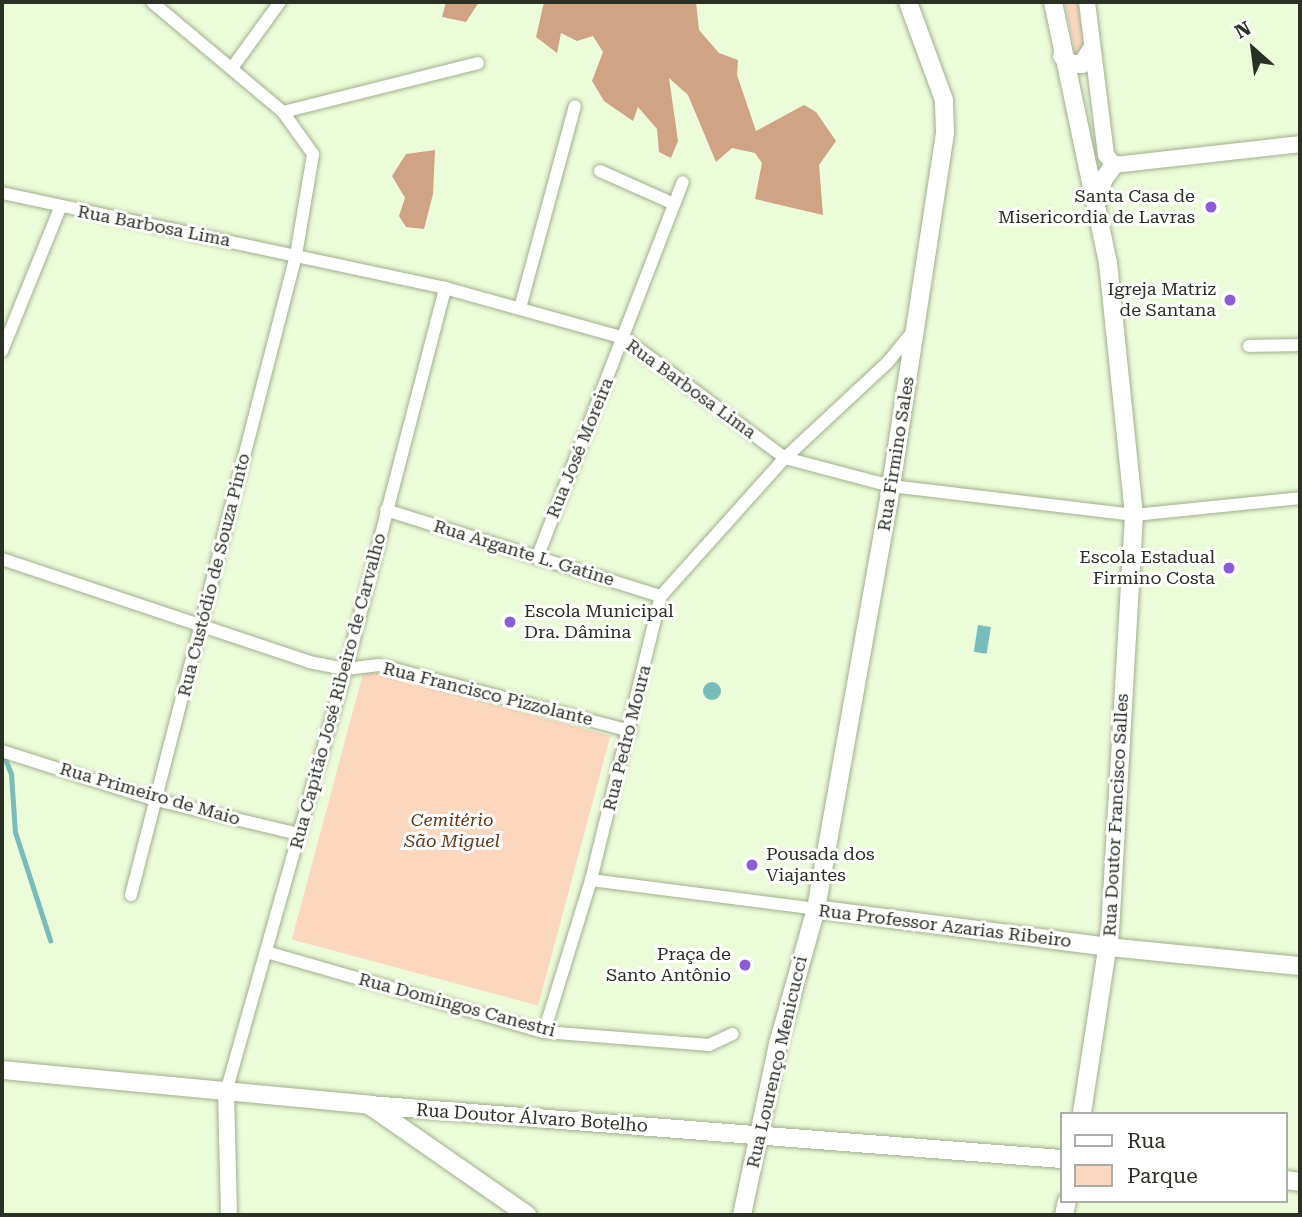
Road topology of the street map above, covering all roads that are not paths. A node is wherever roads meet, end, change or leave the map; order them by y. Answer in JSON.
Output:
{"nodes":[{"id":1,"x":152,"y":2,"type":"edge"},
{"id":2,"x":280,"y":2,"type":"edge"},
{"id":3,"x":908,"y":2,"type":"edge"},
{"id":4,"x":1052,"y":2,"type":"edge"},
{"id":5,"x":1087,"y":2,"type":"edge"},
{"id":6,"x":1091,"y":50,"type":"junction"},
{"id":7,"x":1062,"y":57,"type":"junction"},
{"id":8,"x":478,"y":63,"type":"dead end"},
{"id":9,"x":232,"y":68,"type":"junction"},
{"id":10,"x":575,"y":106,"type":"dead end"},
{"id":11,"x":283,"y":112,"type":"junction"},
{"id":12,"x":1300,"y":144,"type":"edge"},
{"id":13,"x":1114,"y":165,"type":"junction"},
{"id":14,"x":600,"y":171,"type":"dead end"},
{"id":15,"x":683,"y":182,"type":"dead end"},
{"id":16,"x":2,"y":192,"type":"edge"},
{"id":17,"x":674,"y":204,"type":"junction"},
{"id":18,"x":1098,"y":204,"type":"junction"},
{"id":19,"x":60,"y":208,"type":"junction"},
{"id":20,"x":296,"y":255,"type":"junction"},
{"id":21,"x":445,"y":288,"type":"junction"},
{"id":22,"x":520,"y":308,"type":"junction"},
{"id":23,"x":917,"y":326,"type":"junction"},
{"id":24,"x":624,"y":338,"type":"junction"},
{"id":25,"x":1300,"y":345,"type":"edge"},
{"id":26,"x":1249,"y":346,"type":"dead end"},
{"id":27,"x":2,"y":351,"type":"edge"},
{"id":28,"x":888,"y":362,"type":"junction"},
{"id":29,"x":910,"y":372,"type":"junction"},
{"id":30,"x":785,"y":458,"type":"junction"},
{"id":31,"x":891,"y":486,"type":"junction"},
{"id":32,"x":1300,"y":498,"type":"edge"},
{"id":33,"x":386,"y":510,"type":"junction"},
{"id":34,"x":1134,"y":516,"type":"junction"},
{"id":35,"x":537,"y":558,"type":"junction"},
{"id":36,"x":2,"y":559,"type":"edge"},
{"id":37,"x":662,"y":596,"type":"junction"},
{"id":38,"x":202,"y":626,"type":"junction"},
{"id":39,"x":346,"y":669,"type":"junction"},
{"id":40,"x":630,"y":731,"type":"junction"},
{"id":41,"x":2,"y":751,"type":"edge"},
{"id":42,"x":156,"y":800,"type":"junction"},
{"id":43,"x":299,"y":834,"type":"junction"},
{"id":44,"x":591,"y":880,"type":"junction"},
{"id":45,"x":131,"y":895,"type":"dead end"},
{"id":46,"x":816,"y":909,"type":"junction"},
{"id":47,"x":1108,"y":947,"type":"junction"},
{"id":48,"x":266,"y":952,"type":"junction"},
{"id":49,"x":1300,"y":966,"type":"edge"},
{"id":50,"x":544,"y":1031,"type":"junction"},
{"id":51,"x":733,"y":1034,"type":"dead end"},
{"id":52,"x":2,"y":1070,"type":"edge"},
{"id":53,"x":226,"y":1092,"type":"junction"},
{"id":54,"x":1082,"y":1112,"type":"edge"},
{"id":55,"x":395,"y":1114,"type":"junction"},
{"id":56,"x":758,"y":1135,"type":"junction"},
{"id":57,"x":1060,"y":1159,"type":"edge"},
{"id":58,"x":523,"y":1214,"type":"edge"},
{"id":59,"x":229,"y":1215,"type":"edge"},
{"id":60,"x":743,"y":1215,"type":"edge"}],
"edges":[{"from":1,"to":9,"type":"street","name":"Rua Custódio de Souza Pinto"},
{"from":2,"to":9,"type":"street"},
{"from":3,"to":23,"type":"main road","name":"Rua Firmino Sales"},
{"from":4,"to":7,"type":"main road","name":"Rua Doutor Francisco Salles"},
{"from":5,"to":6,"type":"street"},
{"from":6,"to":7,"type":"main road"},
{"from":6,"to":13,"type":"street"},
{"from":7,"to":18,"type":"main road","name":"Rua Doutor Francisco Salles"},
{"from":8,"to":11,"type":"street"},
{"from":9,"to":11,"type":"street","name":"Rua Custódio de Souza Pinto"},
{"from":10,"to":22,"type":"street"},
{"from":11,"to":20,"type":"street","name":"Rua Custódio de Souza Pinto"},
{"from":12,"to":13,"type":"street"},
{"from":13,"to":18,"type":"main road"},
{"from":14,"to":17,"type":"street"},
{"from":15,"to":17,"type":"street","name":"Rua José Moreira"},
{"from":16,"to":19,"type":"street","name":"Rua Barbosa Lima"},
{"from":17,"to":24,"type":"street","name":"Rua José Moreira"},
{"from":18,"to":34,"type":"main road","name":"Rua Doutor Francisco Salles"},
{"from":19,"to":20,"type":"street","name":"Rua Barbosa Lima"},
{"from":19,"to":27,"type":"street"},
{"from":20,"to":21,"type":"street","name":"Rua Barbosa Lima"},
{"from":20,"to":38,"type":"street","name":"Rua Custódio de Souza Pinto"},
{"from":21,"to":22,"type":"street","name":"Rua Barbosa Lima"},
{"from":21,"to":33,"type":"street","name":"Rua Capitão José Ribeiro de Carvalho"},
{"from":22,"to":24,"type":"street","name":"Rua Barbosa Lima"},
{"from":23,"to":28,"type":"street","name":"Rua Pedro Moura"},
{"from":23,"to":29,"type":"main road","name":"Rua Firmino Sales"},
{"from":24,"to":30,"type":"street","name":"Rua Barbosa Lima"},
{"from":24,"to":35,"type":"street","name":"Rua José Moreira"},
{"from":25,"to":26,"type":"street"},
{"from":28,"to":29,"type":"street"},
{"from":28,"to":30,"type":"street","name":"Rua Pedro Moura"},
{"from":29,"to":31,"type":"main road","name":"Rua Firmino Sales"},
{"from":30,"to":31,"type":"street","name":"Rua Barbosa Lima"},
{"from":30,"to":37,"type":"street","name":"Rua Pedro Moura"},
{"from":31,"to":34,"type":"street","name":"Rua Barbosa Lima"},
{"from":31,"to":46,"type":"main road","name":"Rua Firmino Sales"},
{"from":32,"to":34,"type":"street","name":"Rua Barbosa Lima"},
{"from":33,"to":35,"type":"street","name":"Rua Argante L. Gatine"},
{"from":33,"to":39,"type":"street","name":"Rua Capitão José Ribeiro de Carvalho"},
{"from":34,"to":47,"type":"main road","name":"Rua Doutor Francisco Salles"},
{"from":35,"to":37,"type":"street","name":"Rua Argante L. Gatine"},
{"from":36,"to":38,"type":"street","name":"Rua Francisco Pizzolante"},
{"from":37,"to":40,"type":"street","name":"Rua Pedro Moura"},
{"from":38,"to":39,"type":"street","name":"Rua Francisco Pizzolante"},
{"from":38,"to":42,"type":"street","name":"Rua Custódio de Souza Pinto"},
{"from":39,"to":40,"type":"street","name":"Rua Francisco Pizzolante"},
{"from":39,"to":43,"type":"street","name":"Rua Capitão José Ribeiro de Carvalho"},
{"from":40,"to":44,"type":"street","name":"Rua Pedro Moura"},
{"from":41,"to":42,"type":"street","name":"Rua Primeiro de Maio"},
{"from":42,"to":43,"type":"street","name":"Rua Primeiro de Maio"},
{"from":42,"to":45,"type":"street","name":"Rua Custódio de Souza Pinto"},
{"from":43,"to":48,"type":"street","name":"Rua Capitão José Ribeiro de Carvalho"},
{"from":44,"to":46,"type":"street","name":"Rua Professor Azarias Ribeiro"},
{"from":44,"to":50,"type":"street","name":"Rua Pedro Moura"},
{"from":46,"to":47,"type":"main road","name":"Rua Professor Azarias Ribeiro"},
{"from":46,"to":56,"type":"main road","name":"Rua Lourenço Menicucci"},
{"from":47,"to":49,"type":"main road","name":"Rua Professor Azarias Ribeiro"},
{"from":47,"to":54,"type":"main road","name":"Rua Doutor Francisco Salles"},
{"from":48,"to":50,"type":"street","name":"Rua Domingos Canestri"},
{"from":48,"to":53,"type":"street","name":"Rua Capitão José Ribeiro de Carvalho"},
{"from":50,"to":51,"type":"street","name":"Rua Domingos Canestri"},
{"from":52,"to":53,"type":"main road"},
{"from":53,"to":55,"type":"main road"},
{"from":53,"to":59,"type":"street"},
{"from":55,"to":56,"type":"main road","name":"Rua Doutor Álvaro Botelho"},
{"from":55,"to":58,"type":"main road"},
{"from":56,"to":57,"type":"main road","name":"Rua Doutor Álvaro Botelho"},
{"from":56,"to":60,"type":"main road","name":"Rua Lourenço Menicucci"}]}
